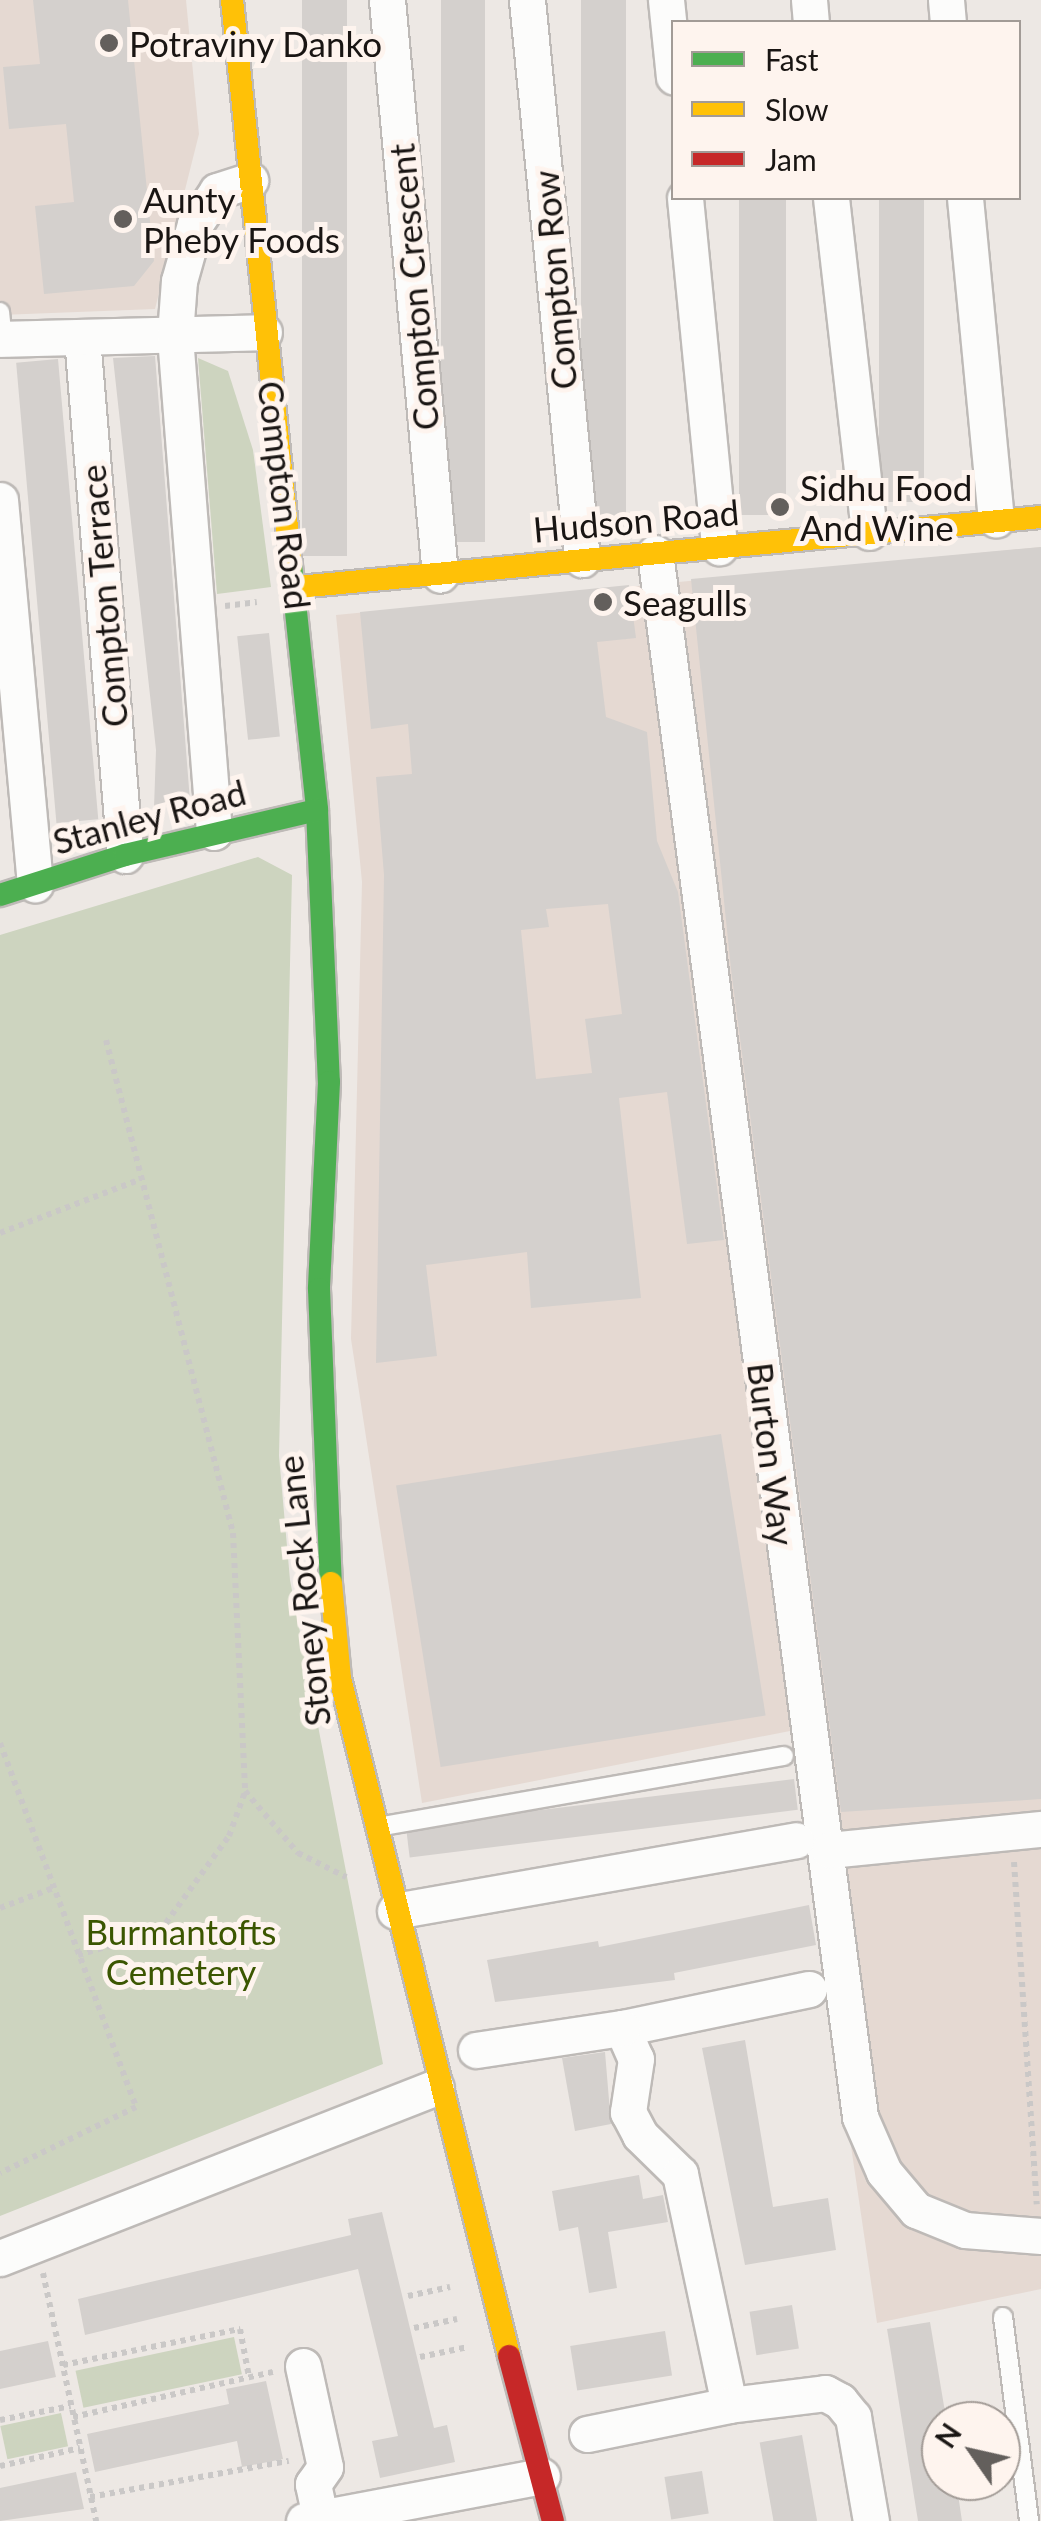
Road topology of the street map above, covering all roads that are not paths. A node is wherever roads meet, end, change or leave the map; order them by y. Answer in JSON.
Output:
{"nodes":[{"id":1,"x":232,"y":0,"type":"edge"},
{"id":2,"x":387,"y":0,"type":"edge"},
{"id":3,"x":527,"y":0,"type":"edge"},
{"id":4,"x":666,"y":0,"type":"edge"},
{"id":5,"x":671,"y":48,"type":"edge"},
{"id":6,"x":250,"y":180,"type":"junction"},
{"id":7,"x":686,"y":200,"type":"edge"},
{"id":8,"x":831,"y":200,"type":"edge"},
{"id":9,"x":965,"y":200,"type":"edge"},
{"id":10,"x":1,"y":330,"type":"edge"},
{"id":11,"x":264,"y":332,"type":"junction"},
{"id":12,"x":176,"y":335,"type":"junction"},
{"id":13,"x":82,"y":338,"type":"junction"},
{"id":14,"x":0,"y":500,"type":"edge"},
{"id":15,"x":1041,"y":517,"type":"edge"},
{"id":16,"x":996,"y":520,"type":"junction"},
{"id":17,"x":869,"y":532,"type":"junction"},
{"id":18,"x":719,"y":547,"type":"junction"},
{"id":19,"x":655,"y":553,"type":"junction"},
{"id":20,"x":582,"y":560,"type":"junction"},
{"id":21,"x":440,"y":574,"type":"junction"},
{"id":22,"x":287,"y":593,"type":"junction"},
{"id":23,"x":317,"y":810,"type":"junction"},
{"id":24,"x":214,"y":832,"type":"junction"},
{"id":25,"x":125,"y":855,"type":"junction"},
{"id":26,"x":35,"y":884,"type":"junction"},
{"id":27,"x":0,"y":895,"type":"edge"},
{"id":28,"x":784,"y":1756,"type":"dead end"},
{"id":29,"x":372,"y":1828,"type":"junction"},
{"id":30,"x":1027,"y":1830,"type":"edge"},
{"id":31,"x":812,"y":1845,"type":"junction"},
{"id":32,"x":394,"y":1911,"type":"junction"},
{"id":33,"x":808,"y":1989,"type":"dead end"},
{"id":34,"x":622,"y":2028,"type":"junction"},
{"id":35,"x":476,"y":2050,"type":"dead end"},
{"id":36,"x":436,"y":2087,"type":"junction"},
{"id":37,"x":1040,"y":2236,"type":"edge"},
{"id":38,"x":0,"y":2258,"type":"edge"},
{"id":39,"x":1003,"y":2317,"type":"dead end"},
{"id":40,"x":303,"y":2366,"type":"road end"},
{"id":41,"x":729,"y":2405,"type":"junction"},
{"id":42,"x":587,"y":2434,"type":"dead end"},
{"id":43,"x":542,"y":2476,"type":"junction"},
{"id":44,"x":311,"y":2520,"type":"edge"},
{"id":45,"x":554,"y":2521,"type":"edge"},
{"id":46,"x":871,"y":2521,"type":"edge"},
{"id":47,"x":1030,"y":2521,"type":"edge"}],
"edges":[{"from":1,"to":6,"type":"street","name":"Compton Road"},
{"from":2,"to":21,"type":"street","name":"Compton Crescent"},
{"from":3,"to":20,"type":"street","name":"Compton Row"},
{"from":4,"to":5,"type":"street"},
{"from":6,"to":11,"type":"street","name":"Compton Road"},
{"from":6,"to":12,"type":"street"},
{"from":7,"to":18,"type":"street"},
{"from":8,"to":17,"type":"street"},
{"from":9,"to":16,"type":"street"},
{"from":10,"to":13,"type":"street"},
{"from":11,"to":12,"type":"street"},
{"from":11,"to":22,"type":"street","name":"Compton Road"},
{"from":12,"to":13,"type":"street"},
{"from":12,"to":24,"type":"street"},
{"from":13,"to":25,"type":"street","name":"Compton Terrace"},
{"from":14,"to":26,"type":"street"},
{"from":15,"to":16,"type":"street","name":"Hudson Road"},
{"from":16,"to":17,"type":"street","name":"Hudson Road"},
{"from":17,"to":18,"type":"street","name":"Hudson Road"},
{"from":18,"to":19,"type":"street","name":"Hudson Road"},
{"from":19,"to":20,"type":"street","name":"Hudson Road"},
{"from":19,"to":31,"type":"street","name":"Burton Way"},
{"from":20,"to":21,"type":"street","name":"Hudson Road"},
{"from":21,"to":22,"type":"street","name":"Hudson Road"},
{"from":22,"to":23,"type":"street","name":"Compton Road"},
{"from":23,"to":24,"type":"street","name":"Stanley Road"},
{"from":23,"to":29,"type":"street","name":"Stoney Rock Lane"},
{"from":24,"to":25,"type":"street","name":"Stanley Road"},
{"from":25,"to":26,"type":"street","name":"Stanley Road"},
{"from":26,"to":27,"type":"street","name":"Stanley Road"},
{"from":28,"to":29,"type":"lane"},
{"from":29,"to":32,"type":"street","name":"Stoney Rock Lane"},
{"from":30,"to":31,"type":"street"},
{"from":31,"to":32,"type":"street"},
{"from":31,"to":37,"type":"street","name":"Burton Way"},
{"from":32,"to":36,"type":"street","name":"Stoney Rock Lane"},
{"from":33,"to":34,"type":"street"},
{"from":34,"to":35,"type":"street"},
{"from":34,"to":41,"type":"street"},
{"from":36,"to":38,"type":"street"},
{"from":36,"to":43,"type":"street","name":"Stoney Rock Lane"},
{"from":39,"to":47,"type":"lane"},
{"from":40,"to":44,"type":"street"},
{"from":41,"to":42,"type":"street"},
{"from":41,"to":46,"type":"street"},
{"from":43,"to":44,"type":"street"},
{"from":43,"to":45,"type":"street","name":"Stoney Rock Lane"}]}
